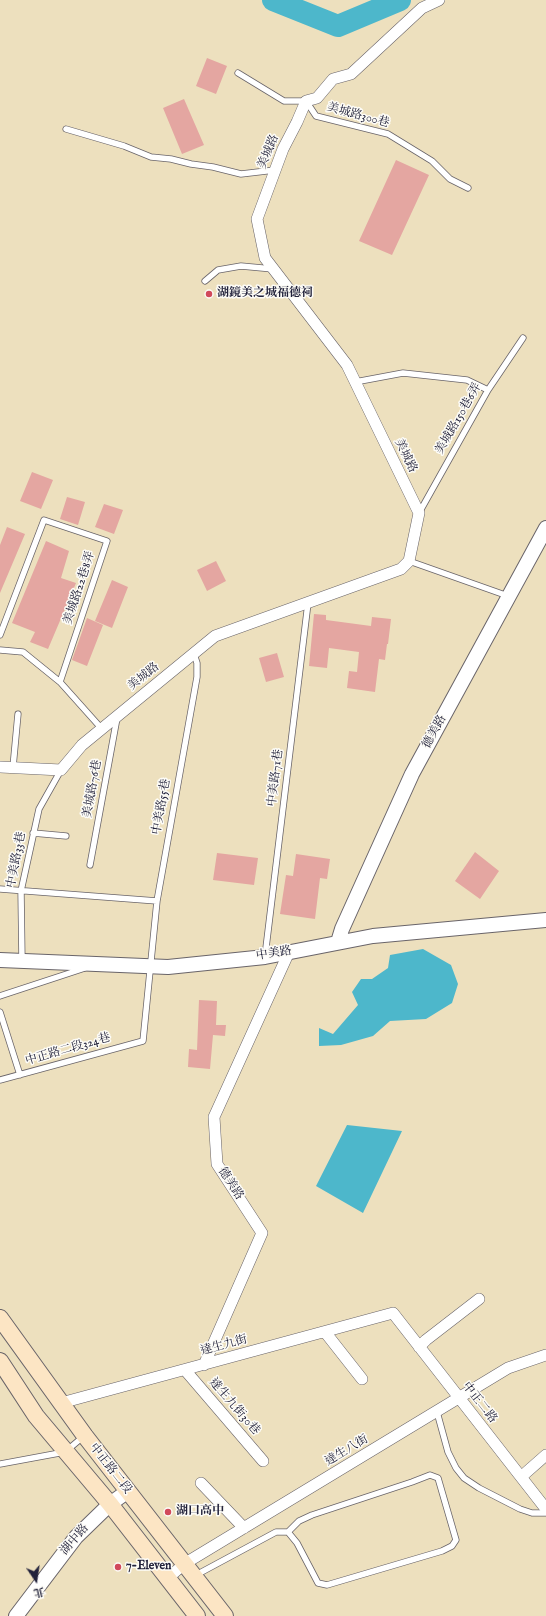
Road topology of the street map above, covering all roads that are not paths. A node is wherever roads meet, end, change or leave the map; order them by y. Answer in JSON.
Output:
{"nodes":[{"id":1,"x":439,"y":0,"type":"edge"},
{"id":2,"x":238,"y":74,"type":"dead end"},
{"id":3,"x":306,"y":101,"type":"junction"},
{"id":4,"x":66,"y":129,"type":"dead end"},
{"id":5,"x":275,"y":170,"type":"junction"},
{"id":6,"x":468,"y":188,"type":"dead end"},
{"id":7,"x":274,"y":269,"type":"junction"},
{"id":8,"x":205,"y":281,"type":"dead end"},
{"id":9,"x":523,"y":338,"type":"dead end"},
{"id":10,"x":355,"y":382,"type":"junction"},
{"id":11,"x":488,"y":390,"type":"junction"},
{"id":12,"x":419,"y":513,"type":"junction"},
{"id":13,"x":546,"y":528,"type":"edge"},
{"id":14,"x":409,"y":560,"type":"junction"},
{"id":15,"x":509,"y":596,"type":"junction"},
{"id":16,"x":308,"y":603,"type":"junction"},
{"id":17,"x":0,"y":635,"type":"edge"},
{"id":18,"x":0,"y":650,"type":"edge"},
{"id":19,"x":194,"y":653,"type":"junction"},
{"id":20,"x":60,"y":682,"type":"junction"},
{"id":21,"x":18,"y":714,"type":"dead end"},
{"id":22,"x":117,"y":716,"type":"junction"},
{"id":23,"x":102,"y":729,"type":"junction"},
{"id":24,"x":0,"y":767,"type":"edge"},
{"id":25,"x":13,"y":767,"type":"junction"},
{"id":26,"x":61,"y":770,"type":"junction"},
{"id":27,"x":33,"y":833,"type":"junction"},
{"id":28,"x":66,"y":836,"type":"dead end"},
{"id":29,"x":90,"y":865,"type":"dead end"},
{"id":30,"x":0,"y":889,"type":"edge"},
{"id":31,"x":21,"y":891,"type":"junction"},
{"id":32,"x":157,"y":901,"type":"junction"},
{"id":33,"x":546,"y":920,"type":"edge"},
{"id":34,"x":338,"y":942,"type":"junction"},
{"id":35,"x":289,"y":952,"type":"junction"},
{"id":36,"x":265,"y":957,"type":"junction"},
{"id":37,"x":0,"y":960,"type":"edge"},
{"id":38,"x":22,"y":961,"type":"junction"},
{"id":39,"x":98,"y":964,"type":"junction"},
{"id":40,"x":150,"y":966,"type":"junction"},
{"id":41,"x":0,"y":996,"type":"edge"},
{"id":42,"x":0,"y":1012,"type":"edge"},
{"id":43,"x":143,"y":1040,"type":"joint"},
{"id":44,"x":20,"y":1075,"type":"junction"},
{"id":45,"x":0,"y":1080,"type":"edge"},
{"id":46,"x":478,"y":1299,"type":"dead end"},
{"id":47,"x":393,"y":1313,"type":"joint"},
{"id":48,"x":0,"y":1318,"type":"edge"},
{"id":49,"x":325,"y":1332,"type":"junction"},
{"id":50,"x":419,"y":1347,"type":"junction"},
{"id":51,"x":546,"y":1355,"type":"edge"},
{"id":52,"x":0,"y":1361,"type":"edge"},
{"id":53,"x":204,"y":1365,"type":"junction"},
{"id":54,"x":185,"y":1370,"type":"junction"},
{"id":55,"x":362,"y":1379,"type":"dead end"},
{"id":56,"x":459,"y":1398,"type":"junction"},
{"id":57,"x":60,"y":1403,"type":"junction"},
{"id":58,"x":437,"y":1412,"type":"junction"},
{"id":59,"x":85,"y":1436,"type":"junction"},
{"id":60,"x":65,"y":1452,"type":"junction"},
{"id":61,"x":546,"y":1455,"type":"edge"},
{"id":62,"x":264,"y":1461,"type":"dead end"},
{"id":63,"x":0,"y":1464,"type":"edge"},
{"id":64,"x":521,"y":1478,"type":"junction"},
{"id":65,"x":201,"y":1483,"type":"dead end"},
{"id":66,"x":128,"y":1491,"type":"junction"},
{"id":67,"x":110,"y":1504,"type":"junction"},
{"id":68,"x":546,"y":1509,"type":"edge"},
{"id":69,"x":546,"y":1513,"type":"edge"},
{"id":70,"x":244,"y":1528,"type":"junction"},
{"id":71,"x":288,"y":1532,"type":"junction"},
{"id":72,"x":189,"y":1570,"type":"junction"},
{"id":73,"x":167,"y":1578,"type":"junction"},
{"id":74,"x":16,"y":1616,"type":"edge"},
{"id":75,"x":197,"y":1616,"type":"edge"},
{"id":76,"x":225,"y":1616,"type":"edge"}],
"edges":[{"from":1,"to":3,"type":"street"},
{"from":2,"to":3,"type":"lane"},
{"from":3,"to":5,"type":"street","name":"美城路"},
{"from":3,"to":6,"type":"lane","name":"美城路300巷"},
{"from":4,"to":5,"type":"lane"},
{"from":5,"to":7,"type":"street","name":"美城路"},
{"from":7,"to":8,"type":"lane"},
{"from":7,"to":10,"type":"street","name":"美城路"},
{"from":9,"to":11,"type":"lane","name":"美城路150巷6弄"},
{"from":10,"to":11,"type":"lane"},
{"from":10,"to":12,"type":"street","name":"美城路"},
{"from":11,"to":12,"type":"lane","name":"美城路150巷6弄"},
{"from":12,"to":14,"type":"street"},
{"from":13,"to":15,"type":"street","name":"德美路"},
{"from":14,"to":15,"type":"lane"},
{"from":14,"to":16,"type":"street","name":"美城路"},
{"from":15,"to":34,"type":"street","name":"德美路"},
{"from":16,"to":19,"type":"street","name":"美城路"},
{"from":16,"to":36,"type":"lane","name":"中美路71巷"},
{"from":17,"to":20,"type":"lane","name":"美城路22巷8弄"},
{"from":18,"to":20,"type":"lane"},
{"from":19,"to":22,"type":"street","name":"美城路"},
{"from":19,"to":32,"type":"lane","name":"中美路55巷"},
{"from":20,"to":23,"type":"lane"},
{"from":21,"to":25,"type":"lane"},
{"from":22,"to":23,"type":"street","name":"美城路"},
{"from":22,"to":29,"type":"lane","name":"美城路76巷"},
{"from":23,"to":26,"type":"street","name":"美城路"},
{"from":24,"to":25,"type":"street"},
{"from":25,"to":26,"type":"street"},
{"from":26,"to":27,"type":"lane","name":"中美路33巷"},
{"from":27,"to":28,"type":"lane"},
{"from":27,"to":31,"type":"lane","name":"中美路33巷"},
{"from":30,"to":31,"type":"lane"},
{"from":31,"to":32,"type":"lane"},
{"from":31,"to":38,"type":"lane","name":"中美路33巷"},
{"from":32,"to":40,"type":"lane","name":"中美路55巷"},
{"from":33,"to":34,"type":"street","name":"中美路"},
{"from":34,"to":35,"type":"street","name":"中美路"},
{"from":35,"to":36,"type":"street","name":"中美路"},
{"from":35,"to":53,"type":"street","name":"德美路"},
{"from":36,"to":40,"type":"street","name":"中美路"},
{"from":37,"to":38,"type":"street","name":"中美路"},
{"from":38,"to":39,"type":"street","name":"中美路"},
{"from":39,"to":40,"type":"street","name":"中美路"},
{"from":39,"to":41,"type":"lane"},
{"from":40,"to":43,"type":"lane","name":"中美路55巷"},
{"from":42,"to":44,"type":"lane"},
{"from":43,"to":44,"type":"lane","name":"中正路二段324巷"},
{"from":44,"to":45,"type":"lane","name":"中正路二段324巷"},
{"from":46,"to":50,"type":"street"},
{"from":47,"to":49,"type":"street","name":"達生九街"},
{"from":47,"to":50,"type":"street","name":"中正二路"},
{"from":48,"to":57,"type":"main road","name":"中正路二段"},
{"from":49,"to":53,"type":"street","name":"達生九街"},
{"from":49,"to":55,"type":"street"},
{"from":50,"to":56,"type":"street","name":"中正二路"},
{"from":51,"to":56,"type":"street","name":"達生八街"},
{"from":52,"to":60,"type":"main road","name":"中正路二段"},
{"from":53,"to":54,"type":"street","name":"達生九街"},
{"from":54,"to":57,"type":"street","name":"達生九街"},
{"from":54,"to":62,"type":"street","name":"達生九街30巷"},
{"from":56,"to":58,"type":"street","name":"達生八街"},
{"from":56,"to":64,"type":"street","name":"中正二路"},
{"from":57,"to":59,"type":"main road","name":"中正路二段"},
{"from":58,"to":69,"type":"lane"},
{"from":58,"to":70,"type":"street","name":"達生八街"},
{"from":59,"to":60,"type":"lane"},
{"from":59,"to":66,"type":"main road","name":"中正路二段"},
{"from":60,"to":63,"type":"lane"},
{"from":60,"to":67,"type":"main road","name":"中正路二段"},
{"from":61,"to":64,"type":"street"},
{"from":64,"to":68,"type":"street","name":"中正二路"},
{"from":65,"to":70,"type":"street"},
{"from":66,"to":67,"type":"street","name":"湖中路"},
{"from":66,"to":72,"type":"main road","name":"中正路二段"},
{"from":67,"to":73,"type":"main road","name":"中正路二段"},
{"from":67,"to":74,"type":"street","name":"湖中路"},
{"from":70,"to":72,"type":"street","name":"達生八街"},
{"from":71,"to":71,"type":"lane"},
{"from":71,"to":72,"type":"lane"},
{"from":72,"to":73,"type":"street","name":"達生八街"},
{"from":72,"to":76,"type":"main road","name":"中正路二段"},
{"from":73,"to":75,"type":"main road","name":"中正路二段"}]}
